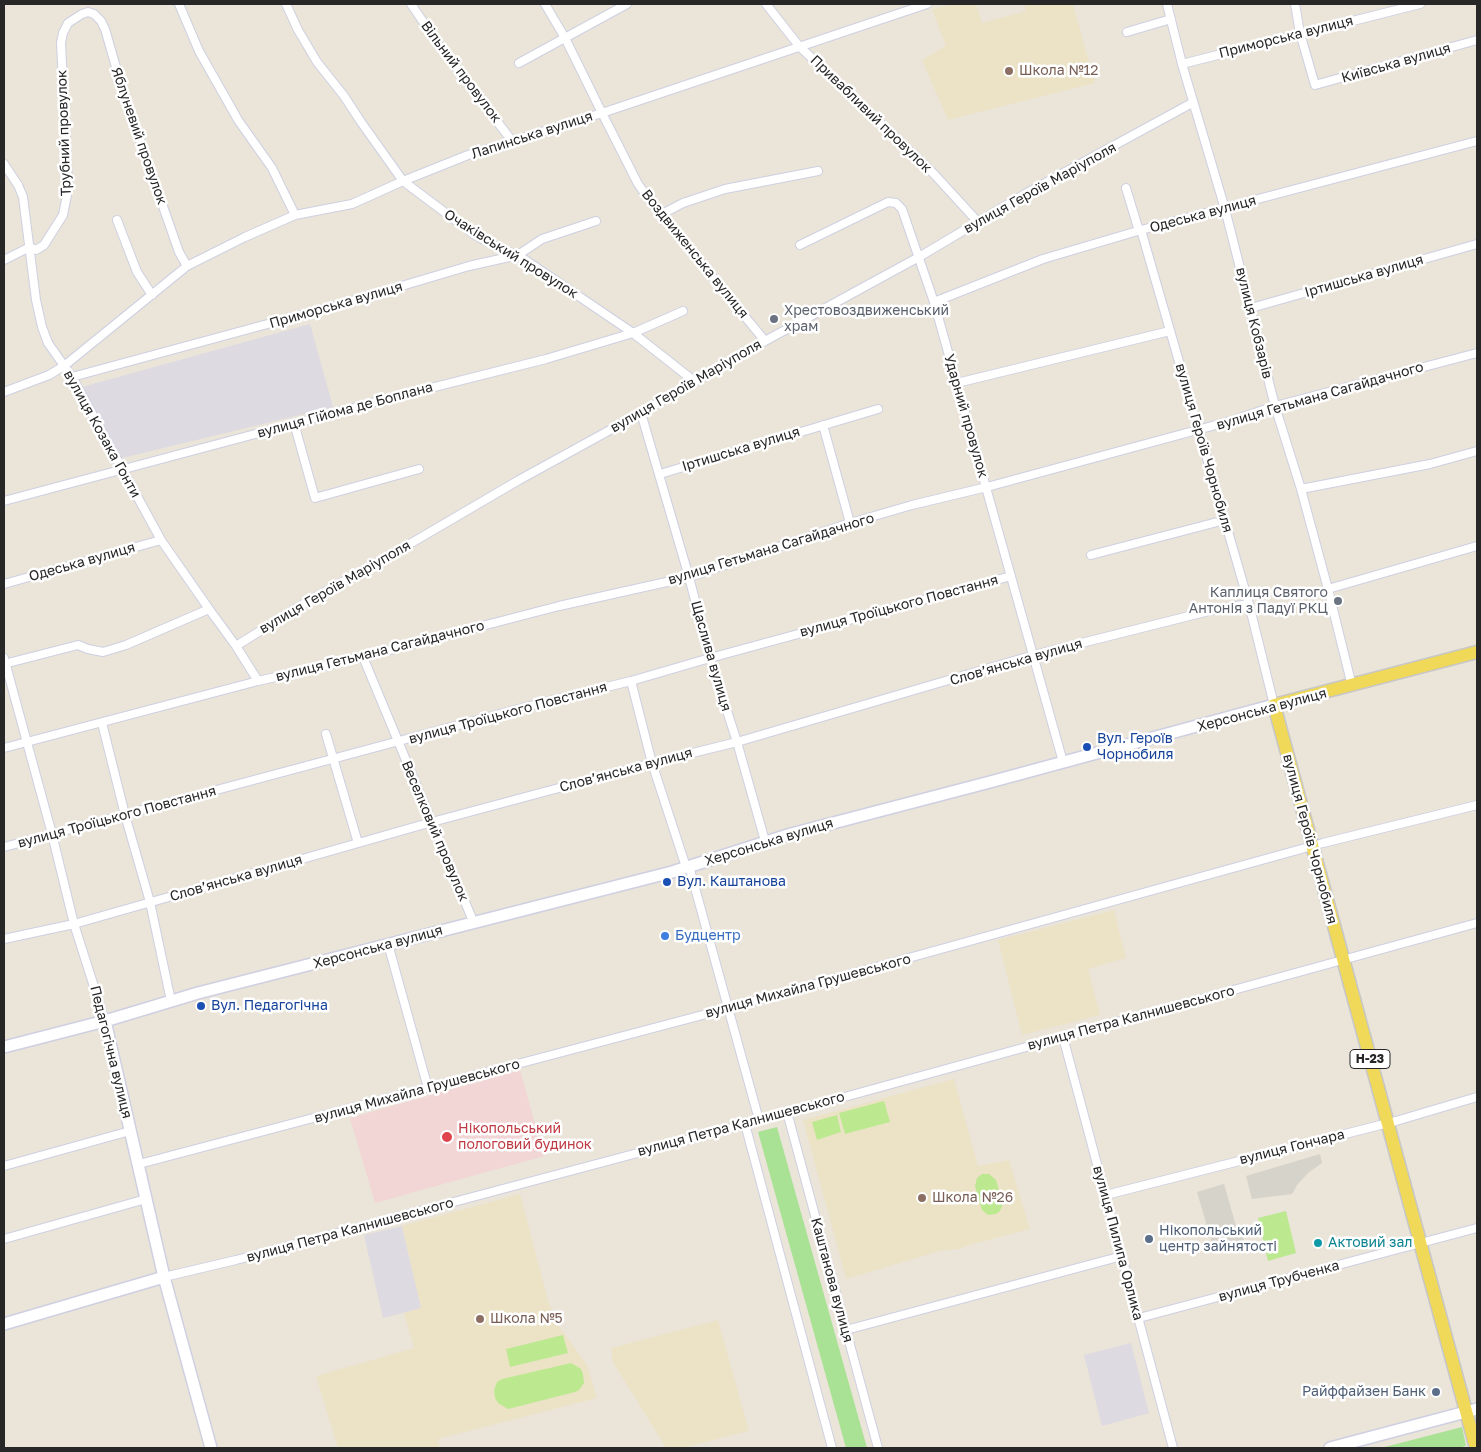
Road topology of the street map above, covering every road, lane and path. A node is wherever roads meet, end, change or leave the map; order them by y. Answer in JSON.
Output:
{"nodes":[{"id":1,"x":179,"y":4,"type":"edge"},
{"id":2,"x":286,"y":4,"type":"edge"},
{"id":3,"x":411,"y":4,"type":"edge"},
{"id":4,"x":546,"y":4,"type":"edge"},
{"id":5,"x":627,"y":4,"type":"edge"},
{"id":6,"x":766,"y":4,"type":"edge"},
{"id":7,"x":927,"y":4,"type":"edge"},
{"id":8,"x":1168,"y":4,"type":"edge"},
{"id":9,"x":1295,"y":4,"type":"edge"},
{"id":10,"x":1420,"y":4,"type":"edge"},
{"id":11,"x":900,"y":8,"type":"edge"},
{"id":12,"x":88,"y":12,"type":"joint"},
{"id":13,"x":1171,"y":19,"type":"junction"},
{"id":14,"x":1127,"y":32,"type":"dead end"},
{"id":15,"x":1300,"y":33,"type":"junction"},
{"id":16,"x":565,"y":38,"type":"junction"},
{"id":17,"x":1477,"y":40,"type":"edge"},
{"id":18,"x":800,"y":46,"type":"junction"},
{"id":19,"x":519,"y":63,"type":"dead end"},
{"id":20,"x":1182,"y":64,"type":"junction"},
{"id":21,"x":1192,"y":103,"type":"junction"},
{"id":22,"x":602,"y":113,"type":"junction"},
{"id":23,"x":512,"y":141,"type":"junction"},
{"id":24,"x":1477,"y":141,"type":"edge"},
{"id":25,"x":4,"y":164,"type":"edge"},
{"id":26,"x":818,"y":171,"type":"dead end"},
{"id":27,"x":403,"y":181,"type":"junction"},
{"id":28,"x":1126,"y":188,"type":"dead end"},
{"id":29,"x":1225,"y":209,"type":"junction"},
{"id":30,"x":662,"y":214,"type":"junction"},
{"id":31,"x":295,"y":215,"type":"junction"},
{"id":32,"x":117,"y":220,"type":"dead end"},
{"id":33,"x":596,"y":221,"type":"dead end"},
{"id":34,"x":978,"y":222,"type":"junction"},
{"id":35,"x":1140,"y":231,"type":"junction"},
{"id":36,"x":1477,"y":244,"type":"edge"},
{"id":37,"x":800,"y":245,"type":"dead end"},
{"id":38,"x":30,"y":247,"type":"junction"},
{"id":39,"x":518,"y":255,"type":"junction"},
{"id":40,"x":919,"y":257,"type":"junction"},
{"id":41,"x":4,"y":260,"type":"edge"},
{"id":42,"x":187,"y":266,"type":"junction"},
{"id":43,"x":152,"y":295,"type":"junction"},
{"id":44,"x":934,"y":302,"type":"junction"},
{"id":45,"x":1251,"y":308,"type":"junction"},
{"id":46,"x":683,"y":311,"type":"dead end"},
{"id":47,"x":1170,"y":331,"type":"junction"},
{"id":48,"x":633,"y":333,"type":"junction"},
{"id":49,"x":765,"y":341,"type":"junction"},
{"id":50,"x":1477,"y":353,"type":"edge"},
{"id":51,"x":64,"y":366,"type":"junction"},
{"id":52,"x":72,"y":377,"type":"junction"},
{"id":53,"x":694,"y":382,"type":"junction"},
{"id":54,"x":957,"y":383,"type":"junction"},
{"id":55,"x":4,"y":392,"type":"edge"},
{"id":56,"x":1275,"y":406,"type":"junction"},
{"id":57,"x":878,"y":408,"type":"dead end"},
{"id":58,"x":641,"y":413,"type":"junction"},
{"id":59,"x":294,"y":423,"type":"junction"},
{"id":60,"x":823,"y":425,"type":"junction"},
{"id":61,"x":1199,"y":429,"type":"junction"},
{"id":62,"x":1477,"y":451,"type":"edge"},
{"id":63,"x":419,"y":469,"type":"dead end"},
{"id":64,"x":123,"y":470,"type":"junction"},
{"id":65,"x":660,"y":474,"type":"junction"},
{"id":66,"x":986,"y":487,"type":"junction"},
{"id":67,"x":1301,"y":489,"type":"junction"},
{"id":68,"x":4,"y":501,"type":"edge"},
{"id":69,"x":1225,"y":520,"type":"junction"},
{"id":70,"x":850,"y":523,"type":"junction"},
{"id":71,"x":161,"y":540,"type":"junction"},
{"id":72,"x":1477,"y":546,"type":"edge"},
{"id":73,"x":1091,"y":555,"type":"dead end"},
{"id":74,"x":1011,"y":576,"type":"junction"},
{"id":75,"x":689,"y":577,"type":"junction"},
{"id":76,"x":4,"y":584,"type":"edge"},
{"id":77,"x":1328,"y":589,"type":"junction"},
{"id":78,"x":1249,"y":604,"type":"junction"},
{"id":79,"x":209,"y":610,"type":"junction"},
{"id":80,"x":236,"y":646,"type":"junction"},
{"id":81,"x":1477,"y":652,"type":"edge"},
{"id":82,"x":363,"y":656,"type":"junction"},
{"id":83,"x":1034,"y":656,"type":"junction"},
{"id":84,"x":710,"y":658,"type":"junction"},
{"id":85,"x":4,"y":662,"type":"edge"},
{"id":86,"x":258,"y":681,"type":"junction"},
{"id":87,"x":631,"y":681,"type":"junction"},
{"id":88,"x":1352,"y":686,"type":"junction"},
{"id":89,"x":1274,"y":706,"type":"junction"},
{"id":90,"x":102,"y":723,"type":"junction"},
{"id":91,"x":326,"y":734,"type":"dead end"},
{"id":92,"x":27,"y":742,"type":"junction"},
{"id":93,"x":398,"y":742,"type":"junction"},
{"id":94,"x":737,"y":742,"type":"junction"},
{"id":95,"x":4,"y":748,"type":"edge"},
{"id":96,"x":334,"y":760,"type":"junction"},
{"id":97,"x":1063,"y":762,"type":"junction"},
{"id":98,"x":652,"y":763,"type":"junction"},
{"id":99,"x":1477,"y":805,"type":"edge"},
{"id":100,"x":125,"y":815,"type":"junction"},
{"id":101,"x":432,"y":822,"type":"junction"},
{"id":102,"x":52,"y":834,"type":"junction"},
{"id":103,"x":765,"y":842,"type":"junction"},
{"id":104,"x":358,"y":843,"type":"junction"},
{"id":105,"x":1312,"y":846,"type":"junction"},
{"id":106,"x":4,"y":847,"type":"edge"},
{"id":107,"x":687,"y":867,"type":"junction"},
{"id":108,"x":150,"y":902,"type":"junction"},
{"id":109,"x":473,"y":921,"type":"junction"},
{"id":110,"x":1477,"y":923,"type":"edge"},
{"id":111,"x":74,"y":924,"type":"junction"},
{"id":112,"x":4,"y":940,"type":"edge"},
{"id":113,"x":388,"y":944,"type":"junction"},
{"id":114,"x":1343,"y":960,"type":"junction"},
{"id":115,"x":171,"y":1001,"type":"junction"},
{"id":116,"x":728,"y":1008,"type":"junction"},
{"id":117,"x":105,"y":1021,"type":"junction"},
{"id":118,"x":1063,"y":1037,"type":"junction"},
{"id":119,"x":4,"y":1047,"type":"edge"},
{"id":120,"x":428,"y":1088,"type":"junction"},
{"id":121,"x":1477,"y":1097,"type":"edge"},
{"id":122,"x":787,"y":1112,"type":"junction"},
{"id":123,"x":759,"y":1120,"type":"junction"},
{"id":124,"x":1387,"y":1123,"type":"junction"},
{"id":125,"x":745,"y":1124,"type":"junction"},
{"id":126,"x":130,"y":1130,"type":"junction"},
{"id":127,"x":138,"y":1162,"type":"junction"},
{"id":128,"x":4,"y":1166,"type":"edge"},
{"id":129,"x":1106,"y":1195,"type":"junction"},
{"id":130,"x":146,"y":1199,"type":"junction"},
{"id":131,"x":1477,"y":1228,"type":"edge"},
{"id":132,"x":4,"y":1239,"type":"edge"},
{"id":133,"x":1420,"y":1244,"type":"junction"},
{"id":134,"x":1122,"y":1256,"type":"junction"},
{"id":135,"x":164,"y":1277,"type":"junction"},
{"id":136,"x":1138,"y":1318,"type":"junction"},
{"id":137,"x":4,"y":1324,"type":"edge"},
{"id":138,"x":846,"y":1330,"type":"junction"},
{"id":139,"x":1471,"y":1410,"type":"edge"},
{"id":140,"x":211,"y":1448,"type":"edge"},
{"id":141,"x":832,"y":1448,"type":"edge"},
{"id":142,"x":878,"y":1448,"type":"edge"},
{"id":143,"x":1174,"y":1448,"type":"edge"},
{"id":144,"x":1330,"y":1448,"type":"edge"},
{"id":145,"x":1475,"y":1448,"type":"edge"}],
"edges":[{"from":1,"to":31,"type":"street"},
{"from":2,"to":27,"type":"street","name":"Очаківський провулок"},
{"from":3,"to":23,"type":"street","name":"Вільний провулок"},
{"from":4,"to":16,"type":"street","name":"Воздвиженська вулиця"},
{"from":5,"to":16,"type":"street"},
{"from":6,"to":18,"type":"street","name":"Привабливий провулок"},
{"from":7,"to":11,"type":"street","name":"Лапинська вулиця"},
{"from":8,"to":13,"type":"street","name":"вулиця Кобзарів"},
{"from":9,"to":15,"type":"street"},
{"from":10,"to":15,"type":"street","name":"Приморська вулиця"},
{"from":11,"to":18,"type":"street","name":"Лапинська вулиця"},
{"from":12,"to":38,"type":"street","name":"Трубний провулок"},
{"from":12,"to":42,"type":"street","name":"Яблуневий провулок"},
{"from":13,"to":14,"type":"street"},
{"from":13,"to":20,"type":"street","name":"вулиця Кобзарів"},
{"from":15,"to":17,"type":"street","name":"Київська вулиця"},
{"from":15,"to":20,"type":"street","name":"Приморська вулиця"},
{"from":16,"to":19,"type":"street"},
{"from":16,"to":22,"type":"street","name":"Воздвиженська вулиця"},
{"from":18,"to":22,"type":"street","name":"Лапинська вулиця"},
{"from":18,"to":34,"type":"street","name":"Привабливий провулок"},
{"from":20,"to":21,"type":"street","name":"вулиця Кобзарів"},
{"from":21,"to":29,"type":"street","name":"вулиця Кобзарів"},
{"from":21,"to":34,"type":"street","name":"вулиця Героїв Маріуполя"},
{"from":22,"to":23,"type":"street","name":"Лапинська вулиця"},
{"from":22,"to":30,"type":"street","name":"Воздвиженська вулиця"},
{"from":23,"to":27,"type":"street","name":"Лапинська вулиця"},
{"from":24,"to":29,"type":"street","name":"Одеська вулиця"},
{"from":25,"to":38,"type":"street","name":"вулиця Козака Гонти"},
{"from":26,"to":30,"type":"street"},
{"from":27,"to":31,"type":"street","name":"Лапинська вулиця"},
{"from":27,"to":39,"type":"street","name":"Очаківський провулок"},
{"from":28,"to":35,"type":"street","name":"вулиця Героїв Чорнобиля"},
{"from":29,"to":35,"type":"street","name":"Одеська вулиця"},
{"from":29,"to":45,"type":"street","name":"вулиця Кобзарів"},
{"from":30,"to":49,"type":"street","name":"Воздвиженська вулиця"},
{"from":31,"to":42,"type":"street","name":"Лапинська вулиця"},
{"from":32,"to":43,"type":"street"},
{"from":33,"to":39,"type":"street","name":"Приморська вулиця"},
{"from":34,"to":40,"type":"street","name":"вулиця Героїв Маріуполя"},
{"from":35,"to":44,"type":"street","name":"Одеська вулиця"},
{"from":35,"to":47,"type":"street","name":"вулиця Героїв Чорнобиля"},
{"from":36,"to":45,"type":"street","name":"Іртишська вулиця"},
{"from":37,"to":40,"type":"street"},
{"from":38,"to":41,"type":"street"},
{"from":38,"to":51,"type":"street","name":"вулиця Козака Гонти"},
{"from":39,"to":48,"type":"street","name":"Очаківський провулок"},
{"from":39,"to":52,"type":"street","name":"Приморська вулиця"},
{"from":40,"to":44,"type":"street","name":"Ударний провулок"},
{"from":40,"to":49,"type":"street","name":"вулиця Героїв Маріуполя"},
{"from":42,"to":43,"type":"street","name":"Лапинська вулиця"},
{"from":43,"to":51,"type":"street","name":"Лапинська вулиця"},
{"from":44,"to":54,"type":"street","name":"Ударний провулок"},
{"from":45,"to":56,"type":"street","name":"вулиця Кобзарів"},
{"from":46,"to":48,"type":"street","name":"вулиця Гійома де Боплана"},
{"from":47,"to":54,"type":"street"},
{"from":47,"to":61,"type":"street","name":"вулиця Героїв Чорнобиля"},
{"from":48,"to":53,"type":"street","name":"Очаківський провулок"},
{"from":48,"to":59,"type":"street","name":"вулиця Гійома де Боплана"},
{"from":49,"to":53,"type":"street","name":"вулиця Героїв Маріуполя"},
{"from":50,"to":56,"type":"street","name":"вулиця Гетьмана Сагайдачного"},
{"from":51,"to":52,"type":"street","name":"вулиця Козака Гонти"},
{"from":51,"to":55,"type":"street","name":"Лапинська вулиця"},
{"from":52,"to":64,"type":"street","name":"вулиця Козака Гонти"},
{"from":53,"to":58,"type":"street","name":"вулиця Героїв Маріуполя"},
{"from":54,"to":66,"type":"street","name":"Ударний провулок"},
{"from":56,"to":61,"type":"street","name":"вулиця Гетьмана Сагайдачного"},
{"from":56,"to":67,"type":"street","name":"вулиця Кобзарів"},
{"from":57,"to":60,"type":"street","name":"Іртишська вулиця"},
{"from":58,"to":65,"type":"street","name":"Щаслива вулиця"},
{"from":58,"to":80,"type":"street","name":"вулиця Героїв Маріуполя"},
{"from":59,"to":63,"type":"street"},
{"from":59,"to":64,"type":"street","name":"вулиця Гійома де Боплана"},
{"from":60,"to":65,"type":"street","name":"Іртишська вулиця"},
{"from":60,"to":70,"type":"street"},
{"from":61,"to":66,"type":"street","name":"вулиця Гетьмана Сагайдачного"},
{"from":61,"to":69,"type":"street","name":"вулиця Героїв Чорнобиля"},
{"from":62,"to":67,"type":"street"},
{"from":64,"to":68,"type":"street","name":"вулиця Гійома де Боплана"},
{"from":64,"to":71,"type":"street","name":"вулиця Козака Гонти"},
{"from":65,"to":75,"type":"street","name":"Щаслива вулиця"},
{"from":66,"to":70,"type":"street","name":"вулиця Гетьмана Сагайдачного"},
{"from":66,"to":74,"type":"street","name":"Ударний провулок"},
{"from":67,"to":77,"type":"street","name":"вулиця Кобзарів"},
{"from":69,"to":73,"type":"street"},
{"from":69,"to":78,"type":"street","name":"вулиця Героїв Чорнобиля"},
{"from":70,"to":75,"type":"street","name":"вулиця Гетьмана Сагайдачного"},
{"from":71,"to":76,"type":"street","name":"Одеська вулиця"},
{"from":71,"to":79,"type":"street","name":"вулиця Козака Гонти"},
{"from":72,"to":77,"type":"street"},
{"from":74,"to":83,"type":"street"},
{"from":74,"to":84,"type":"street","name":"вулиця Троїцького Повстання"},
{"from":75,"to":82,"type":"street","name":"вулиця Гетьмана Сагайдачного"},
{"from":75,"to":84,"type":"street","name":"Щаслива вулиця"},
{"from":77,"to":88,"type":"street","name":"вулиця Кобзарів"},
{"from":78,"to":83,"type":"street","name":"Словʼянська вулиця"},
{"from":78,"to":89,"type":"street","name":"вулиця Героїв Чорнобиля"},
{"from":79,"to":80,"type":"street","name":"вулиця Козака Гонти"},
{"from":79,"to":85,"type":"street"},
{"from":80,"to":86,"type":"street","name":"вулиця Козака Гонти"},
{"from":81,"to":88,"type":"main road","name":"Херсонська вулиця"},
{"from":82,"to":86,"type":"street","name":"вулиця Гетьмана Сагайдачного"},
{"from":82,"to":93,"type":"street","name":"Веселковий провулок"},
{"from":83,"to":94,"type":"street","name":"Словʼянська вулиця"},
{"from":83,"to":97,"type":"street"},
{"from":84,"to":87,"type":"street","name":"вулиця Троїцького Повстання"},
{"from":84,"to":94,"type":"street","name":"Щаслива вулиця"},
{"from":85,"to":92,"type":"street","name":"Педагогічна вулиця"},
{"from":86,"to":90,"type":"street","name":"вулиця Гетьмана Сагайдачного"},
{"from":87,"to":93,"type":"street","name":"вулиця Троїцького Повстання"},
{"from":87,"to":98,"type":"street"},
{"from":88,"to":89,"type":"main road","name":"Херсонська вулиця"},
{"from":89,"to":97,"type":"main road","name":"Херсонська вулиця"},
{"from":89,"to":105,"type":"main road","name":"вулиця Героїв Чорнобиля","number":"Н-23"},
{"from":90,"to":92,"type":"street","name":"вулиця Гетьмана Сагайдачного"},
{"from":90,"to":100,"type":"street"},
{"from":91,"to":96,"type":"street"},
{"from":92,"to":95,"type":"street","name":"вулиця Гетьмана Сагайдачного"},
{"from":92,"to":102,"type":"street","name":"Педагогічна вулиця"},
{"from":93,"to":96,"type":"street","name":"вулиця Троїцького Повстання"},
{"from":93,"to":101,"type":"street","name":"Веселковий провулок"},
{"from":94,"to":98,"type":"street","name":"Словʼянська вулиця"},
{"from":94,"to":103,"type":"street","name":"Щаслива вулиця"},
{"from":96,"to":100,"type":"street","name":"вулиця Троїцького Повстання"},
{"from":96,"to":104,"type":"street"},
{"from":97,"to":103,"type":"main road","name":"Херсонська вулиця"},
{"from":98,"to":101,"type":"street","name":"Словʼянська вулиця"},
{"from":98,"to":107,"type":"street"},
{"from":99,"to":105,"type":"street","name":"вулиця Михайла Грушевського"},
{"from":100,"to":102,"type":"street","name":"вулиця Троїцького Повстання"},
{"from":100,"to":108,"type":"street"},
{"from":101,"to":104,"type":"street","name":"Словʼянська вулиця"},
{"from":101,"to":109,"type":"street","name":"Веселковий провулок"},
{"from":102,"to":106,"type":"street","name":"вулиця Троїцького Повстання"},
{"from":102,"to":111,"type":"street","name":"Педагогічна вулиця"},
{"from":103,"to":107,"type":"main road","name":"Херсонська вулиця"},
{"from":104,"to":108,"type":"street","name":"Словʼянська вулиця"},
{"from":105,"to":114,"type":"main road","name":"вулиця Героїв Чорнобиля","number":"Н-23"},
{"from":105,"to":116,"type":"street","name":"вулиця Михайла Грушевського"},
{"from":107,"to":109,"type":"main road","name":"Херсонська вулиця"},
{"from":107,"to":116,"type":"street"},
{"from":108,"to":111,"type":"street","name":"Словʼянська вулиця"},
{"from":108,"to":115,"type":"street"},
{"from":109,"to":113,"type":"main road","name":"Херсонська вулиця"},
{"from":110,"to":114,"type":"street","name":"вулиця Петра Калнишевського"},
{"from":111,"to":112,"type":"street","name":"Словʼянська вулиця"},
{"from":111,"to":117,"type":"street","name":"Педагогічна вулиця"},
{"from":113,"to":115,"type":"main road","name":"Херсонська вулиця"},
{"from":113,"to":120,"type":"street"},
{"from":114,"to":118,"type":"street","name":"вулиця Петра Калнишевського"},
{"from":114,"to":124,"type":"main road","name":"вулиця Героїв Чорнобиля","number":"Н-23"},
{"from":115,"to":117,"type":"main road","name":"Херсонська вулиця"},
{"from":116,"to":120,"type":"street","name":"вулиця Михайла Грушевського"},
{"from":116,"to":123,"type":"street"},
{"from":117,"to":119,"type":"main road","name":"Херсонська вулиця"},
{"from":117,"to":126,"type":"main road","name":"Педагогічна вулиця"},
{"from":118,"to":122,"type":"street","name":"вулиця Петра Калнишевського"},
{"from":118,"to":129,"type":"street","name":"вулиця Пилипа Орлика"},
{"from":120,"to":127,"type":"street","name":"вулиця Михайла Грушевського"},
{"from":121,"to":124,"type":"street","name":"вулиця Гончара"},
{"from":122,"to":123,"type":"street","name":"вулиця Петра Калнишевського"},
{"from":122,"to":138,"type":"street","name":"Каштанова вулиця"},
{"from":123,"to":125,"type":"street","name":"вулиця Петра Калнишевського"},
{"from":124,"to":129,"type":"street","name":"вулиця Гончара"},
{"from":124,"to":133,"type":"main road","name":"вулиця Героїв Чорнобиля","number":"Н-23"},
{"from":125,"to":135,"type":"street","name":"вулиця Петра Калнишевського"},
{"from":125,"to":141,"type":"street"},
{"from":126,"to":127,"type":"main road","name":"Педагогічна вулиця"},
{"from":126,"to":128,"type":"street"},
{"from":127,"to":130,"type":"main road","name":"Педагогічна вулиця"},
{"from":129,"to":134,"type":"street","name":"вулиця Пилипа Орлика"},
{"from":130,"to":132,"type":"street"},
{"from":130,"to":135,"type":"main road","name":"Педагогічна вулиця"},
{"from":131,"to":133,"type":"street","name":"вулиця Трубченка"},
{"from":133,"to":136,"type":"street","name":"вулиця Трубченка"},
{"from":133,"to":139,"type":"main road","name":"вулиця Героїв Чорнобиля","number":"Н-23"},
{"from":134,"to":136,"type":"street","name":"вулиця Пилипа Орлика"},
{"from":134,"to":138,"type":"street"},
{"from":135,"to":137,"type":"main road","name":"вулиця Петра Калнишевського"},
{"from":135,"to":140,"type":"main road","name":"Педагогічна вулиця"},
{"from":136,"to":143,"type":"street","name":"вулиця Пилипа Орлика"},
{"from":138,"to":142,"type":"street","name":"Каштанова вулиця"},
{"from":139,"to":144,"type":"main road"},
{"from":139,"to":145,"type":"main road","name":"вулиця Героїв Чорнобиля","number":"Н-23"}]}
